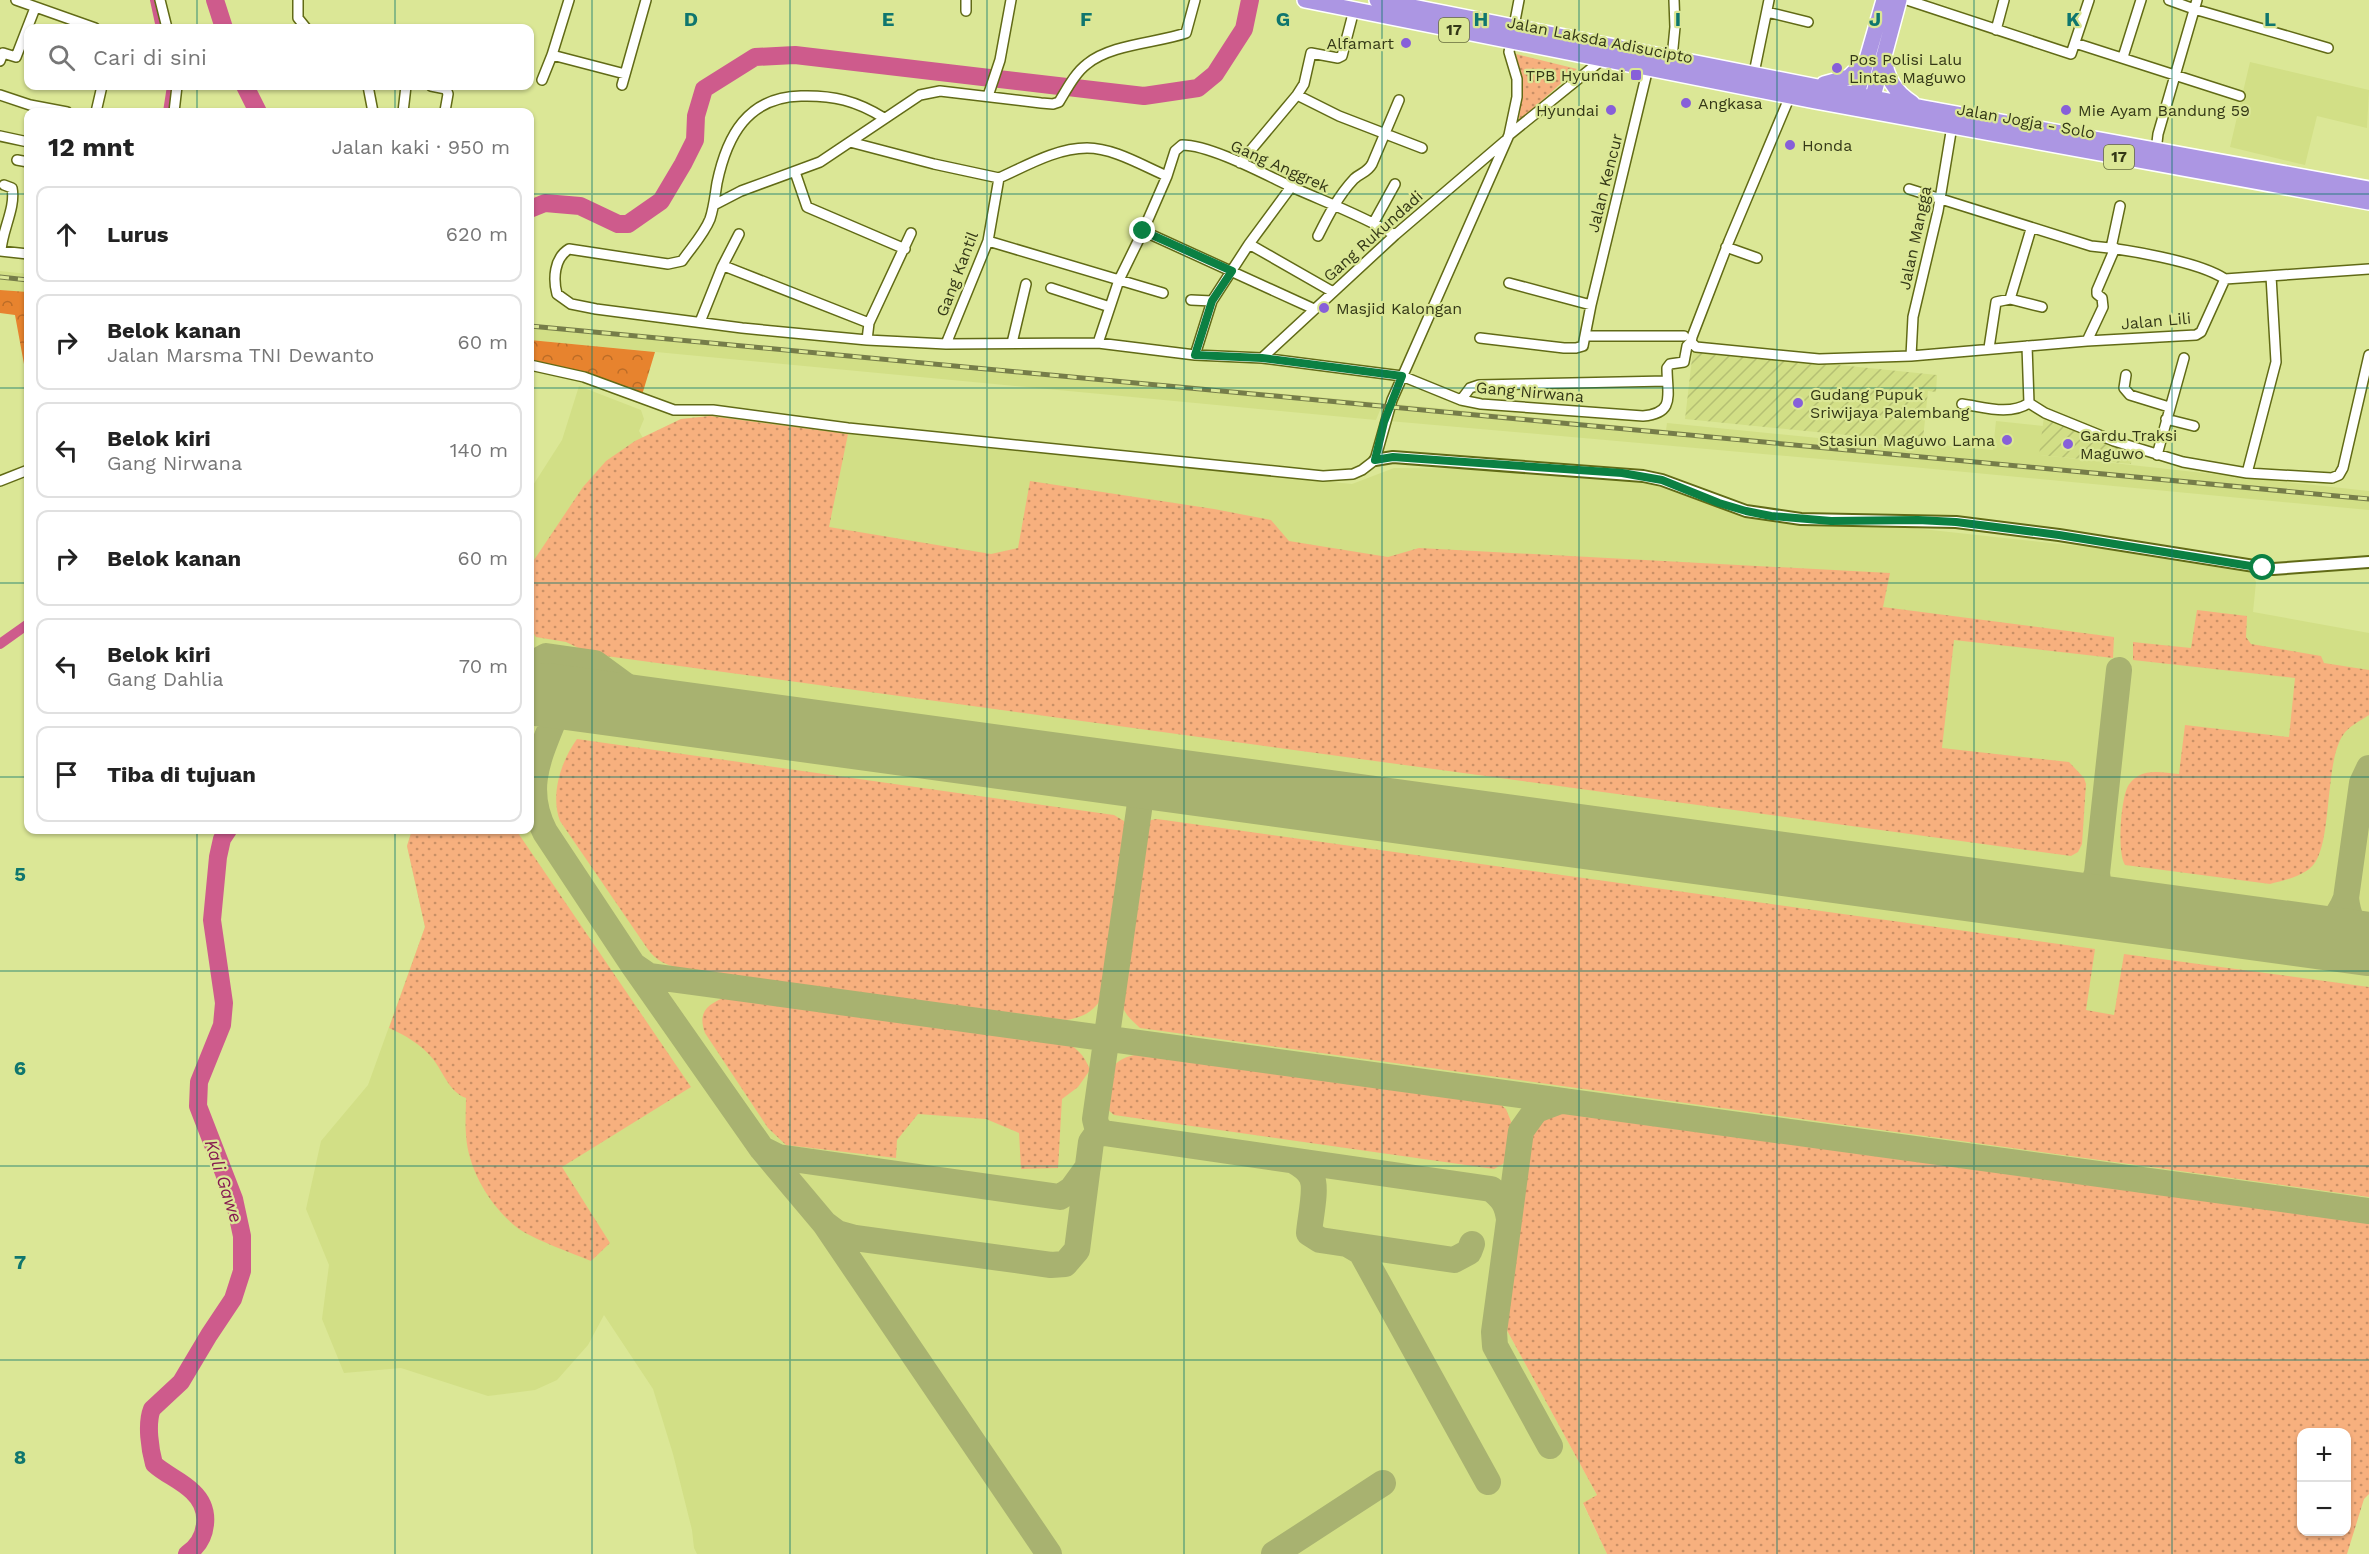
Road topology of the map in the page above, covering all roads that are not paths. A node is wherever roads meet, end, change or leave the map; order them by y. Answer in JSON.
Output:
{"nodes":[{"id":1,"x":16,"y":0,"type":"edge"},
{"id":2,"x":160,"y":0,"type":"edge"},
{"id":3,"x":298,"y":0,"type":"edge"},
{"id":4,"x":569,"y":0,"type":"edge"},
{"id":5,"x":646,"y":0,"type":"edge"},
{"id":6,"x":966,"y":0,"type":"edge"},
{"id":7,"x":1011,"y":0,"type":"edge"},
{"id":8,"x":1195,"y":0,"type":"edge"},
{"id":9,"x":1305,"y":0,"type":"edge"},
{"id":10,"x":1377,"y":0,"type":"edge"},
{"id":11,"x":1519,"y":0,"type":"edge"},
{"id":12,"x":1674,"y":0,"type":"edge"},
{"id":13,"x":1769,"y":0,"type":"edge"},
{"id":14,"x":1884,"y":0,"type":"edge"},
{"id":15,"x":1899,"y":0,"type":"edge"},
{"id":16,"x":1907,"y":0,"type":"edge"},
{"id":17,"x":2004,"y":0,"type":"edge"},
{"id":18,"x":2089,"y":0,"type":"edge"},
{"id":19,"x":2141,"y":0,"type":"edge"},
{"id":20,"x":2169,"y":0,"type":"edge"},
{"id":21,"x":2196,"y":5,"type":"edge"},
{"id":22,"x":35,"y":8,"type":"junction"},
{"id":23,"x":1354,"y":10,"type":"junction"},
{"id":24,"x":966,"y":11,"type":"dead end"},
{"id":25,"x":1767,"y":12,"type":"junction"},
{"id":26,"x":1808,"y":22,"type":"dead end"},
{"id":27,"x":29,"y":24,"type":"edge"},
{"id":28,"x":83,"y":24,"type":"edge"},
{"id":29,"x":166,"y":24,"type":"edge"},
{"id":30,"x":303,"y":24,"type":"edge"},
{"id":31,"x":1996,"y":30,"type":"junction"},
{"id":32,"x":1512,"y":34,"type":"junction"},
{"id":33,"x":24,"y":36,"type":"edge"},
{"id":34,"x":2075,"y":43,"type":"junction"},
{"id":35,"x":2328,"y":48,"type":"dead end"},
{"id":36,"x":1604,"y":51,"type":"junction"},
{"id":37,"x":1884,"y":54,"type":"junction"},
{"id":38,"x":552,"y":55,"type":"junction"},
{"id":39,"x":1868,"y":55,"type":"junction"},
{"id":40,"x":2123,"y":57,"type":"junction"},
{"id":41,"x":1672,"y":58,"type":"junction"},
{"id":42,"x":0,"y":62,"type":"edge"},
{"id":43,"x":1648,"y":68,"type":"junction"},
{"id":44,"x":1754,"y":73,"type":"junction"},
{"id":45,"x":625,"y":74,"type":"junction"},
{"id":46,"x":2176,"y":74,"type":"junction"},
{"id":47,"x":542,"y":80,"type":"dead end"},
{"id":48,"x":622,"y":85,"type":"dead end"},
{"id":49,"x":1818,"y":85,"type":"junction"},
{"id":50,"x":101,"y":90,"type":"edge"},
{"id":51,"x":177,"y":90,"type":"edge"},
{"id":52,"x":369,"y":90,"type":"edge"},
{"id":53,"x":406,"y":90,"type":"edge"},
{"id":54,"x":446,"y":90,"type":"edge"},
{"id":55,"x":0,"y":95,"type":"edge"},
{"id":56,"x":1298,"y":95,"type":"junction"},
{"id":57,"x":988,"y":96,"type":"junction"},
{"id":58,"x":1790,"y":96,"type":"junction"},
{"id":59,"x":2240,"y":96,"type":"dead end"},
{"id":60,"x":1399,"y":100,"type":"dead end"},
{"id":61,"x":1863,"y":102,"type":"junction"},
{"id":62,"x":1919,"y":106,"type":"junction"},
{"id":63,"x":46,"y":108,"type":"edge"},
{"id":64,"x":97,"y":108,"type":"edge"},
{"id":65,"x":174,"y":108,"type":"edge"},
{"id":66,"x":372,"y":108,"type":"edge"},
{"id":67,"x":403,"y":108,"type":"edge"},
{"id":68,"x":446,"y":108,"type":"edge"},
{"id":69,"x":884,"y":118,"type":"junction"},
{"id":70,"x":1952,"y":126,"type":"junction"},
{"id":71,"x":1386,"y":134,"type":"junction"},
{"id":72,"x":0,"y":136,"type":"edge"},
{"id":73,"x":1508,"y":137,"type":"junction"},
{"id":74,"x":24,"y":141,"type":"edge"},
{"id":75,"x":850,"y":142,"type":"junction"},
{"id":76,"x":1422,"y":148,"type":"dead end"},
{"id":77,"x":2156,"y":151,"type":"junction"},
{"id":78,"x":16,"y":160,"type":"dead end"},
{"id":79,"x":24,"y":161,"type":"edge"},
{"id":80,"x":1240,"y":163,"type":"junction"},
{"id":81,"x":795,"y":172,"type":"junction"},
{"id":82,"x":1167,"y":176,"type":"junction"},
{"id":83,"x":999,"y":178,"type":"junction"},
{"id":84,"x":1395,"y":184,"type":"dead end"},
{"id":85,"x":4,"y":185,"type":"dead end"},
{"id":86,"x":1291,"y":187,"type":"junction"},
{"id":87,"x":1909,"y":189,"type":"dead end"},
{"id":88,"x":2369,"y":189,"type":"edge"},
{"id":89,"x":1939,"y":200,"type":"junction"},
{"id":90,"x":2369,"y":202,"type":"edge"},
{"id":91,"x":714,"y":205,"type":"junction"},
{"id":92,"x":1333,"y":206,"type":"junction"},
{"id":93,"x":2120,"y":206,"type":"dead end"},
{"id":94,"x":1374,"y":222,"type":"junction"},
{"id":95,"x":2031,"y":229,"type":"junction"},
{"id":96,"x":1143,"y":231,"type":"junction"},
{"id":97,"x":911,"y":233,"type":"dead end"},
{"id":98,"x":740,"y":234,"type":"dead end"},
{"id":99,"x":1395,"y":235,"type":"junction"},
{"id":100,"x":1318,"y":236,"type":"dead end"},
{"id":101,"x":988,"y":240,"type":"junction"},
{"id":102,"x":1249,"y":244,"type":"junction"},
{"id":103,"x":1726,"y":247,"type":"junction"},
{"id":104,"x":2113,"y":248,"type":"junction"},
{"id":105,"x":905,"y":249,"type":"junction"},
{"id":106,"x":1,"y":251,"type":"edge"},
{"id":107,"x":24,"y":254,"type":"edge"},
{"id":108,"x":1757,"y":258,"type":"dead end"},
{"id":109,"x":724,"y":266,"type":"junction"},
{"id":110,"x":2369,"y":268,"type":"edge"},
{"id":111,"x":1232,"y":271,"type":"junction"},
{"id":112,"x":2271,"y":276,"type":"junction"},
{"id":113,"x":2225,"y":279,"type":"junction"},
{"id":114,"x":1119,"y":280,"type":"junction"},
{"id":115,"x":1509,"y":283,"type":"dead end"},
{"id":116,"x":1026,"y":284,"type":"dead end"},
{"id":117,"x":1051,"y":288,"type":"dead end"},
{"id":118,"x":1333,"y":292,"type":"junction"},
{"id":119,"x":1163,"y":293,"type":"dead end"},
{"id":120,"x":2010,"y":299,"type":"junction"},
{"id":121,"x":1191,"y":300,"type":"dead end"},
{"id":122,"x":1212,"y":301,"type":"junction"},
{"id":123,"x":1591,"y":305,"type":"junction"},
{"id":124,"x":1110,"y":307,"type":"junction"},
{"id":125,"x":2042,"y":307,"type":"dead end"},
{"id":126,"x":1314,"y":309,"type":"junction"},
{"id":127,"x":699,"y":322,"type":"junction"},
{"id":128,"x":869,"y":323,"type":"junction"},
{"id":129,"x":1586,"y":336,"type":"junction"},
{"id":130,"x":1480,"y":338,"type":"dead end"},
{"id":131,"x":867,"y":340,"type":"junction"},
{"id":132,"x":2087,"y":341,"type":"junction"},
{"id":133,"x":1690,"y":342,"type":"junction"},
{"id":134,"x":1012,"y":343,"type":"junction"},
{"id":135,"x":1098,"y":343,"type":"junction"},
{"id":136,"x":946,"y":344,"type":"junction"},
{"id":137,"x":2027,"y":346,"type":"junction"},
{"id":138,"x":1989,"y":348,"type":"junction"},
{"id":139,"x":2369,"y":354,"type":"edge"},
{"id":140,"x":1195,"y":355,"type":"junction"},
{"id":141,"x":1911,"y":356,"type":"junction"},
{"id":142,"x":1262,"y":358,"type":"junction"},
{"id":143,"x":2184,"y":358,"type":"dead end"},
{"id":144,"x":534,"y":366,"type":"edge"},
{"id":145,"x":2126,"y":375,"type":"dead end"},
{"id":146,"x":1402,"y":376,"type":"junction"},
{"id":147,"x":1667,"y":381,"type":"junction"},
{"id":148,"x":1461,"y":400,"type":"junction"},
{"id":149,"x":2029,"y":403,"type":"junction"},
{"id":150,"x":1962,"y":404,"type":"dead end"},
{"id":151,"x":2169,"y":407,"type":"junction"},
{"id":152,"x":2166,"y":419,"type":"junction"},
{"id":153,"x":2194,"y":426,"type":"dead end"},
{"id":154,"x":2157,"y":455,"type":"junction"},
{"id":155,"x":1375,"y":460,"type":"junction"},
{"id":156,"x":24,"y":472,"type":"edge"},
{"id":157,"x":2247,"y":473,"type":"junction"},
{"id":158,"x":0,"y":481,"type":"edge"},
{"id":159,"x":2369,"y":562,"type":"edge"}],
"edges":[{"from":1,"to":22,"type":"street"},
{"from":2,"to":29,"type":"street"},
{"from":3,"to":30,"type":"street"},
{"from":4,"to":38,"type":"street"},
{"from":5,"to":45,"type":"street"},
{"from":6,"to":24,"type":"street"},
{"from":7,"to":57,"type":"street"},
{"from":8,"to":57,"type":"street"},
{"from":9,"to":23,"type":"highway","name":"Jalan Laksda Adisucipto","number":"17"},
{"from":10,"to":32,"type":"highway","name":"Jalan Laksda Adisucipto","number":"17"},
{"from":11,"to":32,"type":"street"},
{"from":12,"to":41,"type":"street"},
{"from":13,"to":25,"type":"street"},
{"from":14,"to":39,"type":"highway"},
{"from":15,"to":37,"type":"highway"},
{"from":16,"to":31,"type":"street"},
{"from":17,"to":31,"type":"street"},
{"from":18,"to":34,"type":"street"},
{"from":19,"to":40,"type":"street"},
{"from":20,"to":21,"type":"street"},
{"from":21,"to":35,"type":"street"},
{"from":21,"to":46,"type":"street"},
{"from":22,"to":27,"type":"street"},
{"from":22,"to":28,"type":"street"},
{"from":23,"to":32,"type":"highway","name":"Jalan Laksda Adisucipto","number":"17"},
{"from":23,"to":56,"type":"street"},
{"from":25,"to":26,"type":"street"},
{"from":25,"to":44,"type":"street"},
{"from":31,"to":34,"type":"street"},
{"from":32,"to":36,"type":"highway","name":"Jalan Laksda Adisucipto","number":"17"},
{"from":32,"to":73,"type":"street"},
{"from":33,"to":42,"type":"street"},
{"from":34,"to":40,"type":"street"},
{"from":36,"to":41,"type":"highway","name":"Jalan Laksda Adisucipto","number":"17"},
{"from":36,"to":43,"type":"highway","name":"Jalan Laksda Adisucipto","number":"17"},
{"from":36,"to":73,"type":"street","name":"Gang Rukundadi"},
{"from":37,"to":61,"type":"highway"},
{"from":37,"to":62,"type":"highway"},
{"from":38,"to":45,"type":"street"},
{"from":38,"to":47,"type":"street"},
{"from":39,"to":49,"type":"highway"},
{"from":39,"to":61,"type":"highway"},
{"from":40,"to":46,"type":"street"},
{"from":41,"to":44,"type":"highway","name":"Jalan Laksda Adisucipto","number":"17"},
{"from":43,"to":58,"type":"highway","name":"Jalan Laksda Adisucipto","number":"17"},
{"from":43,"to":123,"type":"street","name":"Jalan Kencur"},
{"from":44,"to":49,"type":"highway","name":"Jalan Laksda Adisucipto","number":"17"},
{"from":45,"to":48,"type":"street"},
{"from":46,"to":59,"type":"street"},
{"from":46,"to":77,"type":"street"},
{"from":49,"to":61,"type":"highway","name":"Jalan Laksda Adisucipto","number":"17"},
{"from":50,"to":64,"type":"street"},
{"from":51,"to":65,"type":"street"},
{"from":52,"to":66,"type":"street"},
{"from":53,"to":67,"type":"street"},
{"from":54,"to":68,"type":"street"},
{"from":55,"to":63,"type":"street"},
{"from":56,"to":71,"type":"street"},
{"from":56,"to":80,"type":"street"},
{"from":57,"to":69,"type":"street"},
{"from":58,"to":61,"type":"highway","name":"Jalan Laksda Adisucipto","number":"17"},
{"from":58,"to":103,"type":"street"},
{"from":60,"to":71,"type":"street"},
{"from":61,"to":62,"type":"highway","name":"Jalan Jogja - Solo","number":"17"},
{"from":61,"to":70,"type":"highway","name":"Jalan Jogja - Solo","number":"17"},
{"from":62,"to":77,"type":"highway","name":"Jalan Jogja - Solo","number":"17"},
{"from":69,"to":75,"type":"street"},
{"from":69,"to":91,"type":"street"},
{"from":70,"to":89,"type":"street","name":"Jalan Mangga"},
{"from":70,"to":90,"type":"highway","name":"Jalan Jogja - Solo","number":"17"},
{"from":71,"to":76,"type":"street"},
{"from":71,"to":92,"type":"street"},
{"from":72,"to":74,"type":"street"},
{"from":73,"to":99,"type":"street","name":"Gang Rukundadi"},
{"from":73,"to":146,"type":"street"},
{"from":75,"to":81,"type":"street"},
{"from":75,"to":83,"type":"street"},
{"from":77,"to":88,"type":"highway","name":"Jalan Jogja - Solo","number":"17"},
{"from":78,"to":79,"type":"street"},
{"from":80,"to":82,"type":"street","name":"Gang Anggrek"},
{"from":80,"to":86,"type":"street","name":"Gang Anggrek"},
{"from":81,"to":91,"type":"street"},
{"from":81,"to":105,"type":"street"},
{"from":82,"to":83,"type":"street"},
{"from":82,"to":96,"type":"street"},
{"from":83,"to":101,"type":"street","name":"Gang Kantil"},
{"from":84,"to":94,"type":"street"},
{"from":85,"to":106,"type":"street"},
{"from":86,"to":92,"type":"street","name":"Gang Anggrek"},
{"from":86,"to":102,"type":"street"},
{"from":87,"to":89,"type":"street"},
{"from":89,"to":95,"type":"street"},
{"from":89,"to":141,"type":"street","name":"Jalan Mangga"},
{"from":91,"to":127,"type":"street","name":"Gang Nirwana"},
{"from":92,"to":94,"type":"street","name":"Gang Anggrek"},
{"from":92,"to":100,"type":"street"},
{"from":93,"to":104,"type":"street"},
{"from":94,"to":99,"type":"street","name":"Gang Anggrek"},
{"from":95,"to":104,"type":"street"},
{"from":95,"to":120,"type":"street"},
{"from":96,"to":111,"type":"street"},
{"from":96,"to":114,"type":"street"},
{"from":97,"to":105,"type":"street"},
{"from":98,"to":109,"type":"street"},
{"from":99,"to":118,"type":"street","name":"Gang Rukundadi"},
{"from":101,"to":114,"type":"street"},
{"from":101,"to":136,"type":"street","name":"Gang Kantil"},
{"from":102,"to":111,"type":"street"},
{"from":102,"to":118,"type":"street"},
{"from":103,"to":108,"type":"street"},
{"from":103,"to":133,"type":"street"},
{"from":104,"to":113,"type":"street"},
{"from":104,"to":132,"type":"street"},
{"from":105,"to":128,"type":"street"},
{"from":106,"to":107,"type":"street"},
{"from":109,"to":127,"type":"street"},
{"from":109,"to":128,"type":"street"},
{"from":110,"to":112,"type":"street"},
{"from":111,"to":122,"type":"street"},
{"from":111,"to":126,"type":"street"},
{"from":112,"to":113,"type":"street"},
{"from":112,"to":157,"type":"street"},
{"from":113,"to":132,"type":"street","name":"Jalan Lili"},
{"from":114,"to":119,"type":"street"},
{"from":114,"to":124,"type":"street"},
{"from":115,"to":123,"type":"street"},
{"from":116,"to":134,"type":"street"},
{"from":117,"to":124,"type":"street"},
{"from":118,"to":126,"type":"street","name":"Gang Rukundadi"},
{"from":120,"to":125,"type":"street"},
{"from":120,"to":138,"type":"street"},
{"from":121,"to":122,"type":"street"},
{"from":122,"to":140,"type":"street"},
{"from":123,"to":129,"type":"street","name":"Jalan Kencur"},
{"from":124,"to":135,"type":"street"},
{"from":126,"to":142,"type":"street","name":"Gang Rukundadi"},
{"from":127,"to":131,"type":"street","name":"Gang Nirwana"},
{"from":128,"to":131,"type":"street"},
{"from":129,"to":130,"type":"street"},
{"from":129,"to":133,"type":"street","name":"Jalan Lili"},
{"from":131,"to":136,"type":"street","name":"Gang Nirwana"},
{"from":132,"to":137,"type":"street","name":"Jalan Lili"},
{"from":133,"to":141,"type":"street","name":"Jalan Lili"},
{"from":133,"to":147,"type":"street"},
{"from":134,"to":135,"type":"street","name":"Gang Nirwana"},
{"from":134,"to":136,"type":"street","name":"Gang Nirwana"},
{"from":135,"to":140,"type":"street","name":"Gang Nirwana"},
{"from":137,"to":138,"type":"street","name":"Jalan Lili"},
{"from":137,"to":149,"type":"street"},
{"from":138,"to":141,"type":"street","name":"Jalan Lili"},
{"from":139,"to":157,"type":"street"},
{"from":140,"to":142,"type":"street","name":"Gang Nirwana"},
{"from":142,"to":146,"type":"street","name":"Gang Nirwana"},
{"from":143,"to":151,"type":"street"},
{"from":144,"to":155,"type":"street"},
{"from":145,"to":151,"type":"street"},
{"from":146,"to":148,"type":"street","name":"Gang Nirwana"},
{"from":146,"to":155,"type":"street"},
{"from":147,"to":148,"type":"street"},
{"from":147,"to":148,"type":"street","name":"Gang Nirwana"},
{"from":149,"to":150,"type":"street"},
{"from":149,"to":154,"type":"street"},
{"from":151,"to":152,"type":"street"},
{"from":152,"to":153,"type":"street"},
{"from":152,"to":154,"type":"street"},
{"from":154,"to":157,"type":"street"},
{"from":155,"to":159,"type":"street"},
{"from":156,"to":158,"type":"street"}]}
